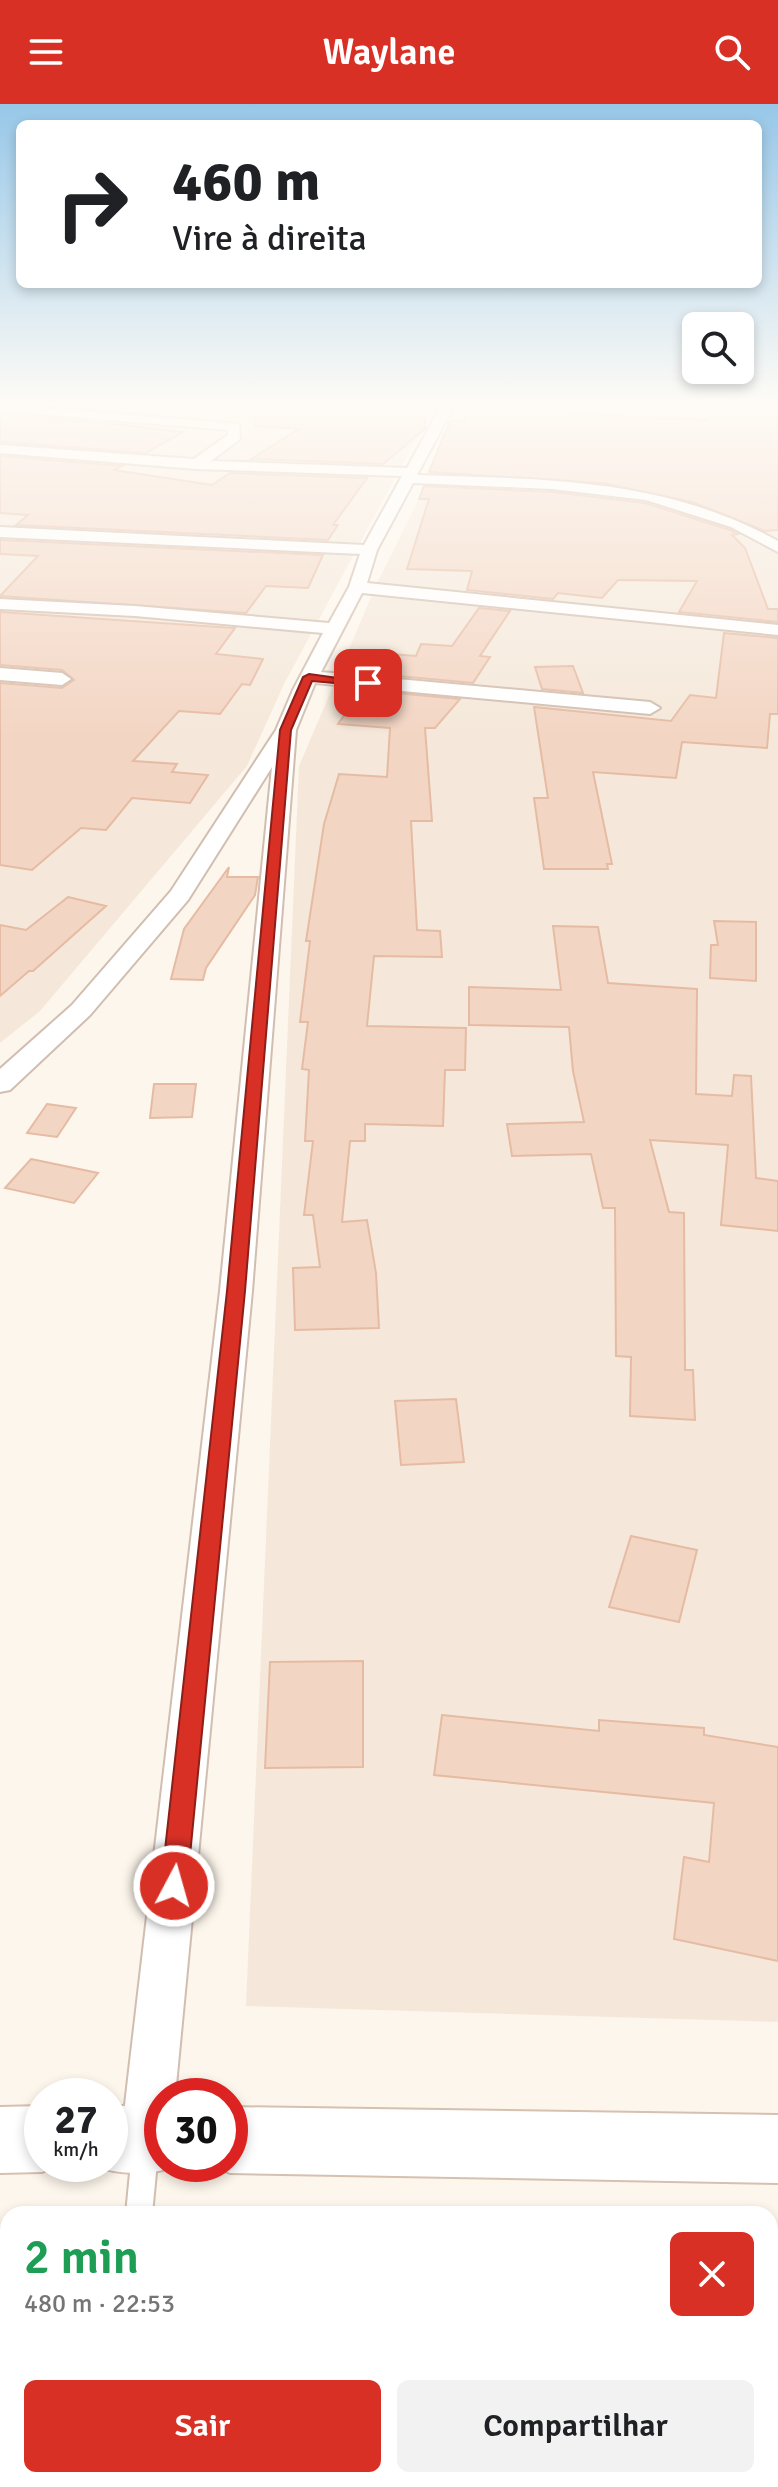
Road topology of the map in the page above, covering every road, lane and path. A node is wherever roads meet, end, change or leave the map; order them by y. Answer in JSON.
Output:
{"nodes":[{"id":1,"x":388,"y":515,"type":"edge"},
{"id":2,"x":714,"y":515,"type":"edge"},
{"id":3,"x":0,"y":532,"type":"edge"},
{"id":4,"x":778,"y":547,"type":"edge"},
{"id":5,"x":369,"y":550,"type":"junction"},
{"id":6,"x":357,"y":587,"type":"junction"},
{"id":7,"x":0,"y":604,"type":"edge"},
{"id":8,"x":334,"y":629,"type":"junction"},
{"id":9,"x":778,"y":630,"type":"edge"},
{"id":10,"x":0,"y":674,"type":"edge"},
{"id":11,"x":309,"y":677,"type":"junction"},
{"id":12,"x":62,"y":679,"type":"dead end"},
{"id":13,"x":650,"y":708,"type":"dead end"},
{"id":14,"x":286,"y":730,"type":"junction"},
{"id":15,"x":0,"y":1084,"type":"edge"},
{"id":16,"x":24,"y":2139,"type":"edge"},
{"id":17,"x":139,"y":2139,"type":"edge"},
{"id":18,"x":0,"y":2140,"type":"edge"},
{"id":19,"x":248,"y":2140,"type":"edge"},
{"id":20,"x":778,"y":2149,"type":"edge"},
{"id":21,"x":139,"y":2206,"type":"edge"}],
"edges":[{"from":1,"to":5,"type":"street"},
{"from":2,"to":4,"type":"street"},
{"from":3,"to":5,"type":"street"},
{"from":5,"to":6,"type":"street"},
{"from":6,"to":8,"type":"street"},
{"from":6,"to":9,"type":"street"},
{"from":7,"to":8,"type":"street"},
{"from":8,"to":11,"type":"street"},
{"from":10,"to":12,"type":"street"},
{"from":11,"to":13,"type":"street"},
{"from":11,"to":14,"type":"street"},
{"from":14,"to":15,"type":"street"},
{"from":14,"to":17,"type":"street"},
{"from":16,"to":18,"type":"street"},
{"from":17,"to":21,"type":"lane"},
{"from":19,"to":20,"type":"street"}]}
